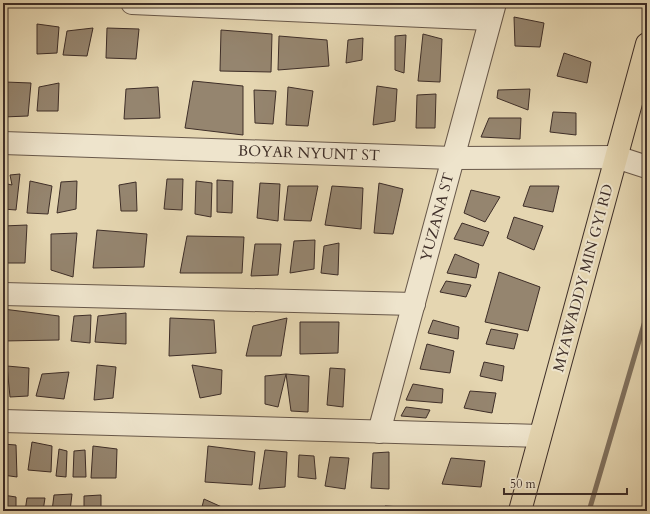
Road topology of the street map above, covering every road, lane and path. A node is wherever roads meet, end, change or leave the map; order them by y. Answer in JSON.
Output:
{"nodes":[{"id":1,"x":132,"y":3,"type":"edge"},
{"id":2,"x":492,"y":11,"type":"edge"},
{"id":3,"x":647,"y":44,"type":"edge"},
{"id":4,"x":3,"y":143,"type":"edge"},
{"id":5,"x":616,"y":157,"type":"junction"},
{"id":6,"x":453,"y":158,"type":"junction"},
{"id":7,"x":647,"y":167,"type":"edge"},
{"id":8,"x":3,"y":294,"type":"edge"},
{"id":9,"x":414,"y":304,"type":"junction"},
{"id":10,"x":3,"y":421,"type":"edge"},
{"id":11,"x":379,"y":432,"type":"junction"},
{"id":12,"x":540,"y":436,"type":"junction"},
{"id":13,"x":520,"y":511,"type":"edge"}],
"edges":[{"from":1,"to":2,"type":"street"},
{"from":2,"to":6,"type":"street","name":"YUZANA ST"},
{"from":3,"to":5,"type":"main road","name":"MYAWADDY MIN GYI RD"},
{"from":4,"to":6,"type":"street","name":"BOYAR NYUNT ST"},
{"from":5,"to":6,"type":"street","name":"BOYAR NYUNT ST"},
{"from":5,"to":7,"type":"street","name":"BOYAR NYUNT ST"},
{"from":5,"to":12,"type":"main road","name":"MYAWADDY MIN GYI RD"},
{"from":6,"to":9,"type":"street","name":"YUZANA ST"},
{"from":8,"to":9,"type":"street"},
{"from":9,"to":11,"type":"street","name":"YUZANA ST"},
{"from":10,"to":11,"type":"street"},
{"from":11,"to":12,"type":"street"},
{"from":12,"to":13,"type":"main road","name":"MYAWADDY MIN GYI RD"}]}
